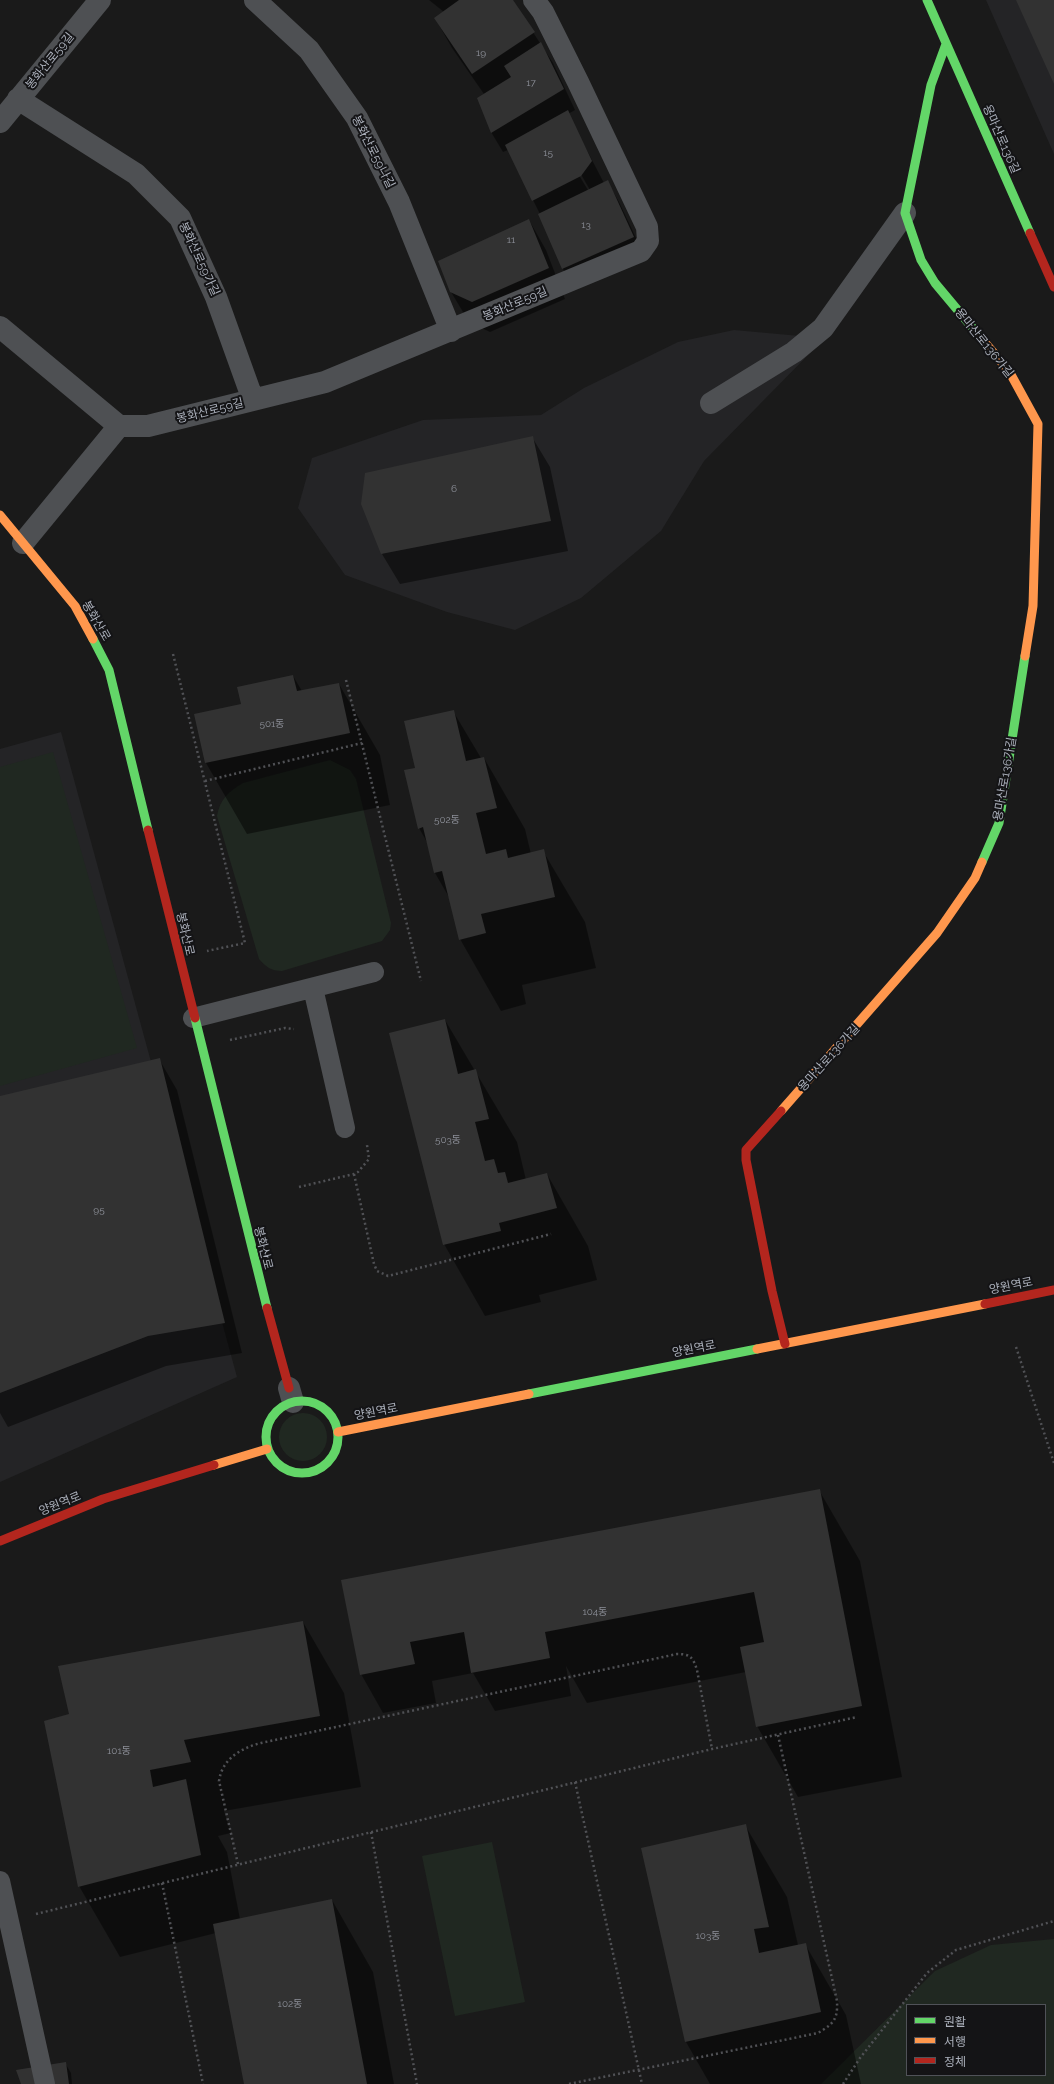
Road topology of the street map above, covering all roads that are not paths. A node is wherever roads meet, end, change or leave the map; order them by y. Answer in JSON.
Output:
{"nodes":[{"id":1,"x":100,"y":0,"type":"edge"},
{"id":2,"x":255,"y":0,"type":"edge"},
{"id":3,"x":534,"y":0,"type":"edge"},
{"id":4,"x":927,"y":0,"type":"edge"},
{"id":5,"x":946,"y":44,"type":"junction"},
{"id":6,"x":18,"y":99,"type":"junction"},
{"id":7,"x":0,"y":122,"type":"edge"},
{"id":8,"x":905,"y":213,"type":"junction"},
{"id":9,"x":1054,"y":287,"type":"edge"},
{"id":10,"x":0,"y":326,"type":"edge"},
{"id":11,"x":451,"y":331,"type":"junction"},
{"id":12,"x":253,"y":400,"type":"junction"},
{"id":13,"x":711,"y":403,"type":"dead end"},
{"id":14,"x":119,"y":426,"type":"junction"},
{"id":15,"x":0,"y":515,"type":"edge"},
{"id":16,"x":23,"y":543,"type":"junction"},
{"id":17,"x":374,"y":972,"type":"dead end"},
{"id":18,"x":312,"y":988,"type":"junction"},
{"id":19,"x":193,"y":1018,"type":"junction"},
{"id":20,"x":345,"y":1128,"type":"dead end"},
{"id":21,"x":1054,"y":1290,"type":"edge"},
{"id":22,"x":785,"y":1344,"type":"junction"},
{"id":23,"x":291,"y":1395,"type":"junction"},
{"id":24,"x":338,"y":1432,"type":"junction"},
{"id":25,"x":267,"y":1449,"type":"junction"},
{"id":26,"x":0,"y":1541,"type":"edge"},
{"id":27,"x":0,"y":1881,"type":"edge"},
{"id":28,"x":45,"y":2084,"type":"edge"}],
"edges":[{"from":1,"to":6,"type":"street","name":"봉화산로59길"},
{"from":2,"to":11,"type":"street","name":"봉화산로59나길"},
{"from":3,"to":11,"type":"street","name":"봉화산로59길"},
{"from":4,"to":5,"type":"street","name":"용마산로136길"},
{"from":5,"to":8,"type":"street"},
{"from":5,"to":9,"type":"street","name":"용마산로136길"},
{"from":6,"to":7,"type":"street","name":"봉화산로59길"},
{"from":6,"to":12,"type":"street","name":"봉화산로59가길"},
{"from":8,"to":13,"type":"street"},
{"from":8,"to":22,"type":"street","name":"용마산로136가길"},
{"from":10,"to":14,"type":"street"},
{"from":11,"to":12,"type":"street","name":"봉화산로59길"},
{"from":12,"to":14,"type":"street","name":"봉화산로59길"},
{"from":14,"to":16,"type":"street"},
{"from":15,"to":16,"type":"street","name":"봉화산로"},
{"from":16,"to":19,"type":"street","name":"봉화산로"},
{"from":17,"to":18,"type":"lane"},
{"from":18,"to":19,"type":"lane"},
{"from":18,"to":20,"type":"lane"},
{"from":19,"to":23,"type":"street","name":"봉화산로"},
{"from":21,"to":22,"type":"street","name":"양원역로"},
{"from":22,"to":24,"type":"street","name":"양원역로"},
{"from":23,"to":24,"type":"street"},
{"from":23,"to":25,"type":"street"},
{"from":24,"to":25,"type":"street"},
{"from":25,"to":26,"type":"street","name":"양원역로"},
{"from":27,"to":28,"type":"lane"}]}
